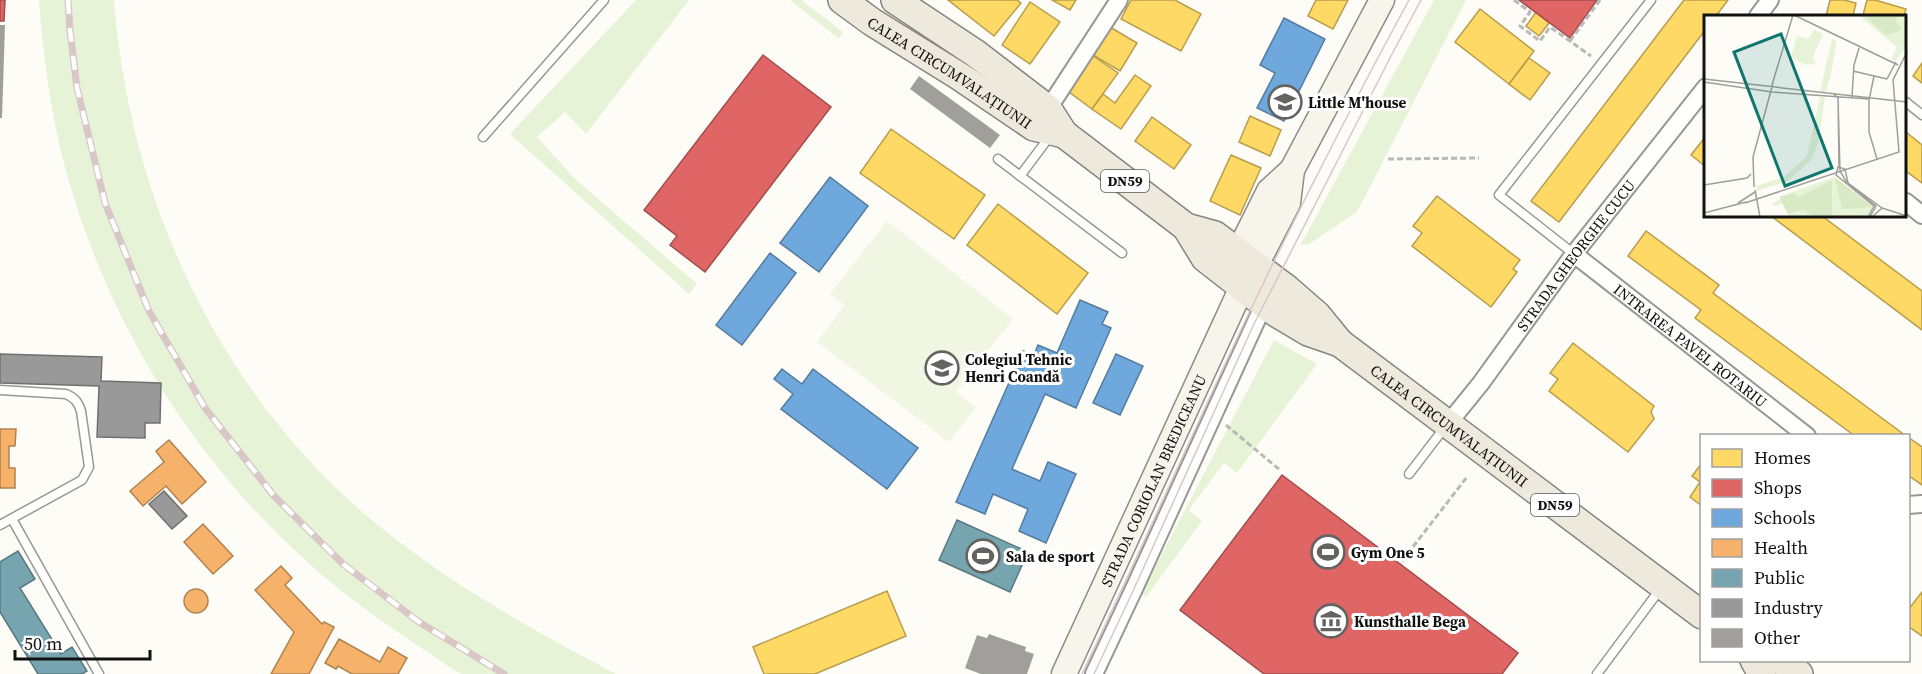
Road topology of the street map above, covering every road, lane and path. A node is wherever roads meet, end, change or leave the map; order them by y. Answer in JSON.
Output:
{"nodes":[{"id":1,"x":604,"y":0,"type":"edge"},
{"id":2,"x":842,"y":0,"type":"edge"},
{"id":3,"x":895,"y":0,"type":"edge"},
{"id":4,"x":1119,"y":0,"type":"edge"},
{"id":5,"x":1382,"y":0,"type":"edge"},
{"id":6,"x":1514,"y":0,"type":"edge"},
{"id":7,"x":1600,"y":0,"type":"edge"},
{"id":8,"x":1651,"y":0,"type":"edge"},
{"id":9,"x":1770,"y":0,"type":"edge"},
{"id":10,"x":1759,"y":15,"type":"edge"},
{"id":11,"x":1570,"y":41,"type":"junction"},
{"id":12,"x":1601,"y":64,"type":"junction"},
{"id":13,"x":1704,"y":90,"type":"edge"},
{"id":14,"x":1907,"y":103,"type":"edge"},
{"id":15,"x":1922,"y":114,"type":"edge"},
{"id":16,"x":1055,"y":125,"type":"junction"},
{"id":17,"x":483,"y":137,"type":"dead end"},
{"id":18,"x":1479,"y":158,"type":"dead end"},
{"id":19,"x":998,"y":159,"type":"dead end"},
{"id":20,"x":1388,"y":159,"type":"dead end"},
{"id":21,"x":1020,"y":176,"type":"junction"},
{"id":22,"x":1907,"y":203,"type":"edge"},
{"id":23,"x":1922,"y":214,"type":"edge"},
{"id":24,"x":1122,"y":253,"type":"dead end"},
{"id":25,"x":1574,"y":254,"type":"junction"},
{"id":26,"x":1245,"y":268,"type":"junction"},
{"id":27,"x":1264,"y":304,"type":"junction"},
{"id":28,"x":1340,"y":343,"type":"junction"},
{"id":29,"x":0,"y":390,"type":"edge"},
{"id":30,"x":1225,"y":424,"type":"dead end"},
{"id":31,"x":1447,"y":425,"type":"junction"},
{"id":32,"x":1806,"y":434,"type":"edge"},
{"id":33,"x":1280,"y":470,"type":"dead end"},
{"id":34,"x":1409,"y":474,"type":"dead end"},
{"id":35,"x":1467,"y":477,"type":"dead end"},
{"id":36,"x":12,"y":519,"type":"junction"},
{"id":37,"x":0,"y":525,"type":"edge"},
{"id":38,"x":1402,"y":561,"type":"dead end"},
{"id":39,"x":1662,"y":586,"type":"junction"},
{"id":40,"x":1700,"y":614,"type":"edge"},
{"id":41,"x":1783,"y":662,"type":"edge"},
{"id":42,"x":99,"y":674,"type":"edge"},
{"id":43,"x":1064,"y":674,"type":"edge"},
{"id":44,"x":1094,"y":674,"type":"edge"},
{"id":45,"x":1597,"y":674,"type":"edge"},
{"id":46,"x":1799,"y":674,"type":"edge"}],
"edges":[{"from":1,"to":17,"type":"lane"},
{"from":2,"to":16,"type":"main road","name":"CALEA CIRCUMVALAȚIUNII","number":"DN59"},
{"from":3,"to":16,"type":"main road","name":"CALEA CIRCUMVALAȚIUNII","number":"DN59"},
{"from":4,"to":16,"type":"street"},
{"from":5,"to":26,"type":"street","name":"STRADA CORIOLAN BREDICEANU"},
{"from":6,"to":11,"type":"path"},
{"from":7,"to":11,"type":"path"},
{"from":8,"to":12,"type":"lane"},
{"from":9,"to":10,"type":"street"},
{"from":11,"to":12,"type":"path"},
{"from":12,"to":25,"type":"lane"},
{"from":13,"to":25,"type":"street","name":"STRADA GHEORGHE CUCU"},
{"from":14,"to":15,"type":"lane"},
{"from":16,"to":21,"type":"lane"},
{"from":16,"to":26,"type":"main road","name":"CALEA CIRCUMVALAȚIUNII","number":"DN59"},
{"from":18,"to":20,"type":"path"},
{"from":19,"to":21,"type":"lane"},
{"from":21,"to":24,"type":"lane"},
{"from":22,"to":23,"type":"street"},
{"from":25,"to":31,"type":"street","name":"STRADA GHEORGHE CUCU"},
{"from":25,"to":32,"type":"street","name":"INTRAREA PAVEL ROTARIU"},
{"from":26,"to":27,"type":"main road","name":"CALEA CIRCUMVALAȚIUNII","number":"DN59"},
{"from":26,"to":28,"type":"main road","name":"CALEA CIRCUMVALAȚIUNII","number":"DN59"},
{"from":26,"to":43,"type":"street","name":"STRADA CORIOLAN BREDICEANU"},
{"from":27,"to":28,"type":"main road","name":"CALEA CIRCUMVALAȚIUNII","number":"DN59"},
{"from":27,"to":44,"type":"street","name":"STRADA CORIOLAN BREDICEANU"},
{"from":28,"to":31,"type":"main road","name":"CALEA CIRCUMVALAȚIUNII","number":"DN59"},
{"from":29,"to":36,"type":"lane"},
{"from":30,"to":33,"type":"path"},
{"from":31,"to":34,"type":"lane"},
{"from":31,"to":39,"type":"main road","name":"CALEA CIRCUMVALAȚIUNII","number":"DN59"},
{"from":35,"to":38,"type":"path"},
{"from":36,"to":37,"type":"lane"},
{"from":36,"to":42,"type":"lane"},
{"from":39,"to":40,"type":"main road","name":"CALEA CIRCUMVALAȚIUNII","number":"DN59"},
{"from":39,"to":45,"type":"lane"},
{"from":41,"to":46,"type":"main road"}]}
